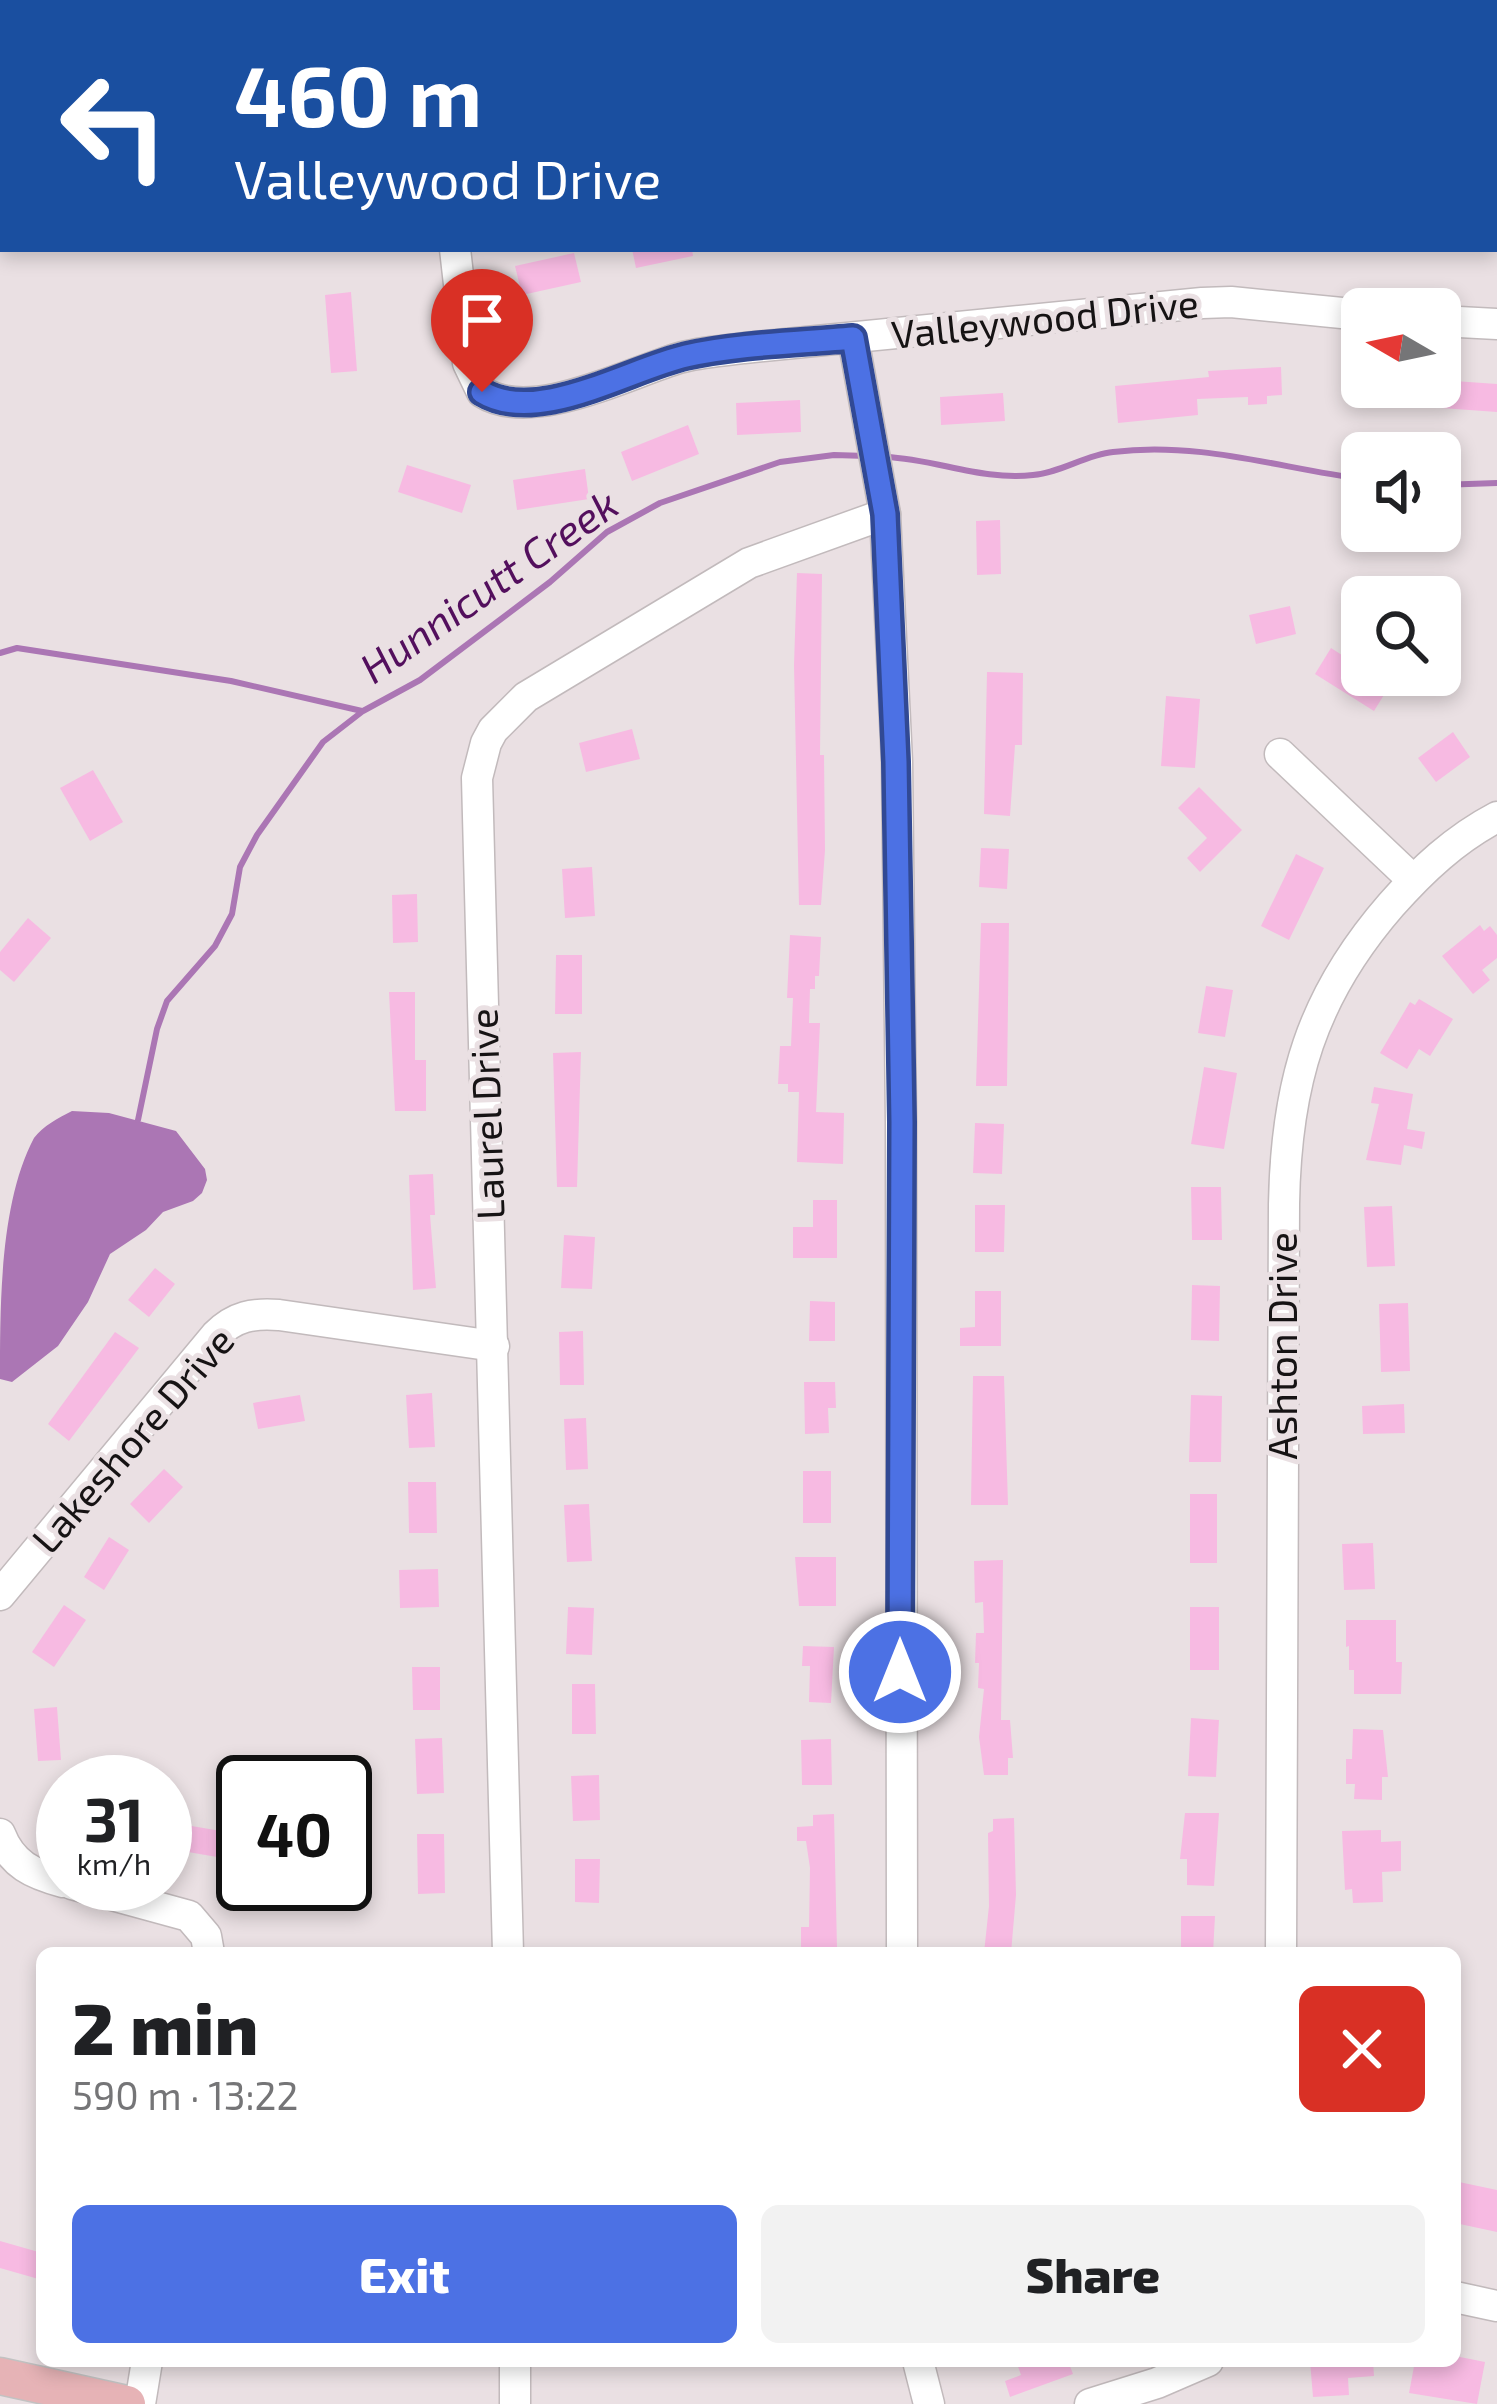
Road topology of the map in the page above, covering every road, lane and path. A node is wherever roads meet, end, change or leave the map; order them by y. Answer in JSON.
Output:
{"nodes":[{"id":1,"x":454,"y":252,"type":"edge"},
{"id":2,"x":1341,"y":313,"type":"edge"},
{"id":3,"x":1461,"y":323,"type":"edge"},
{"id":4,"x":1497,"y":324,"type":"edge"},
{"id":5,"x":853,"y":338,"type":"junction"},
{"id":6,"x":885,"y":514,"type":"junction"},
{"id":7,"x":1280,"y":754,"type":"dead end"},
{"id":8,"x":1497,"y":817,"type":"edge"},
{"id":9,"x":1413,"y":880,"type":"junction"},
{"id":10,"x":494,"y":1346,"type":"junction"},
{"id":11,"x":0,"y":1595,"type":"edge"},
{"id":12,"x":0,"y":1834,"type":"edge"},
{"id":13,"x":36,"y":1873,"type":"edge"},
{"id":14,"x":171,"y":1911,"type":"edge"},
{"id":15,"x":208,"y":1947,"type":"edge"},
{"id":16,"x":508,"y":1947,"type":"edge"},
{"id":17,"x":902,"y":1947,"type":"edge"},
{"id":18,"x":1281,"y":1947,"type":"edge"},
{"id":19,"x":1461,"y":2298,"type":"edge"},
{"id":20,"x":1497,"y":2306,"type":"edge"},
{"id":21,"x":146,"y":2367,"type":"edge"},
{"id":22,"x":515,"y":2367,"type":"edge"},
{"id":23,"x":920,"y":2367,"type":"edge"},
{"id":24,"x":1192,"y":2367,"type":"edge"},
{"id":25,"x":0,"y":2376,"type":"edge"},
{"id":26,"x":127,"y":2404,"type":"edge"},
{"id":27,"x":140,"y":2404,"type":"edge"},
{"id":28,"x":514,"y":2404,"type":"edge"},
{"id":29,"x":929,"y":2404,"type":"edge"},
{"id":30,"x":1090,"y":2404,"type":"edge"}],
"edges":[{"from":1,"to":5,"type":"street","name":"Valleywood Drive"},
{"from":2,"to":5,"type":"street","name":"Valleywood Drive"},
{"from":3,"to":4,"type":"street"},
{"from":5,"to":6,"type":"street"},
{"from":6,"to":10,"type":"street","name":"Laurel Drive"},
{"from":6,"to":17,"type":"street"},
{"from":7,"to":9,"type":"street"},
{"from":8,"to":9,"type":"street","name":"Ashton Drive"},
{"from":9,"to":18,"type":"street","name":"Ashton Drive"},
{"from":10,"to":11,"type":"street","name":"Lakeshore Drive"},
{"from":10,"to":16,"type":"street","name":"Laurel Drive"},
{"from":12,"to":13,"type":"street"},
{"from":14,"to":15,"type":"street"},
{"from":19,"to":20,"type":"street"},
{"from":21,"to":27,"type":"street"},
{"from":22,"to":28,"type":"street"},
{"from":23,"to":29,"type":"street"},
{"from":24,"to":30,"type":"street"},
{"from":25,"to":26,"type":"main road"}]}
